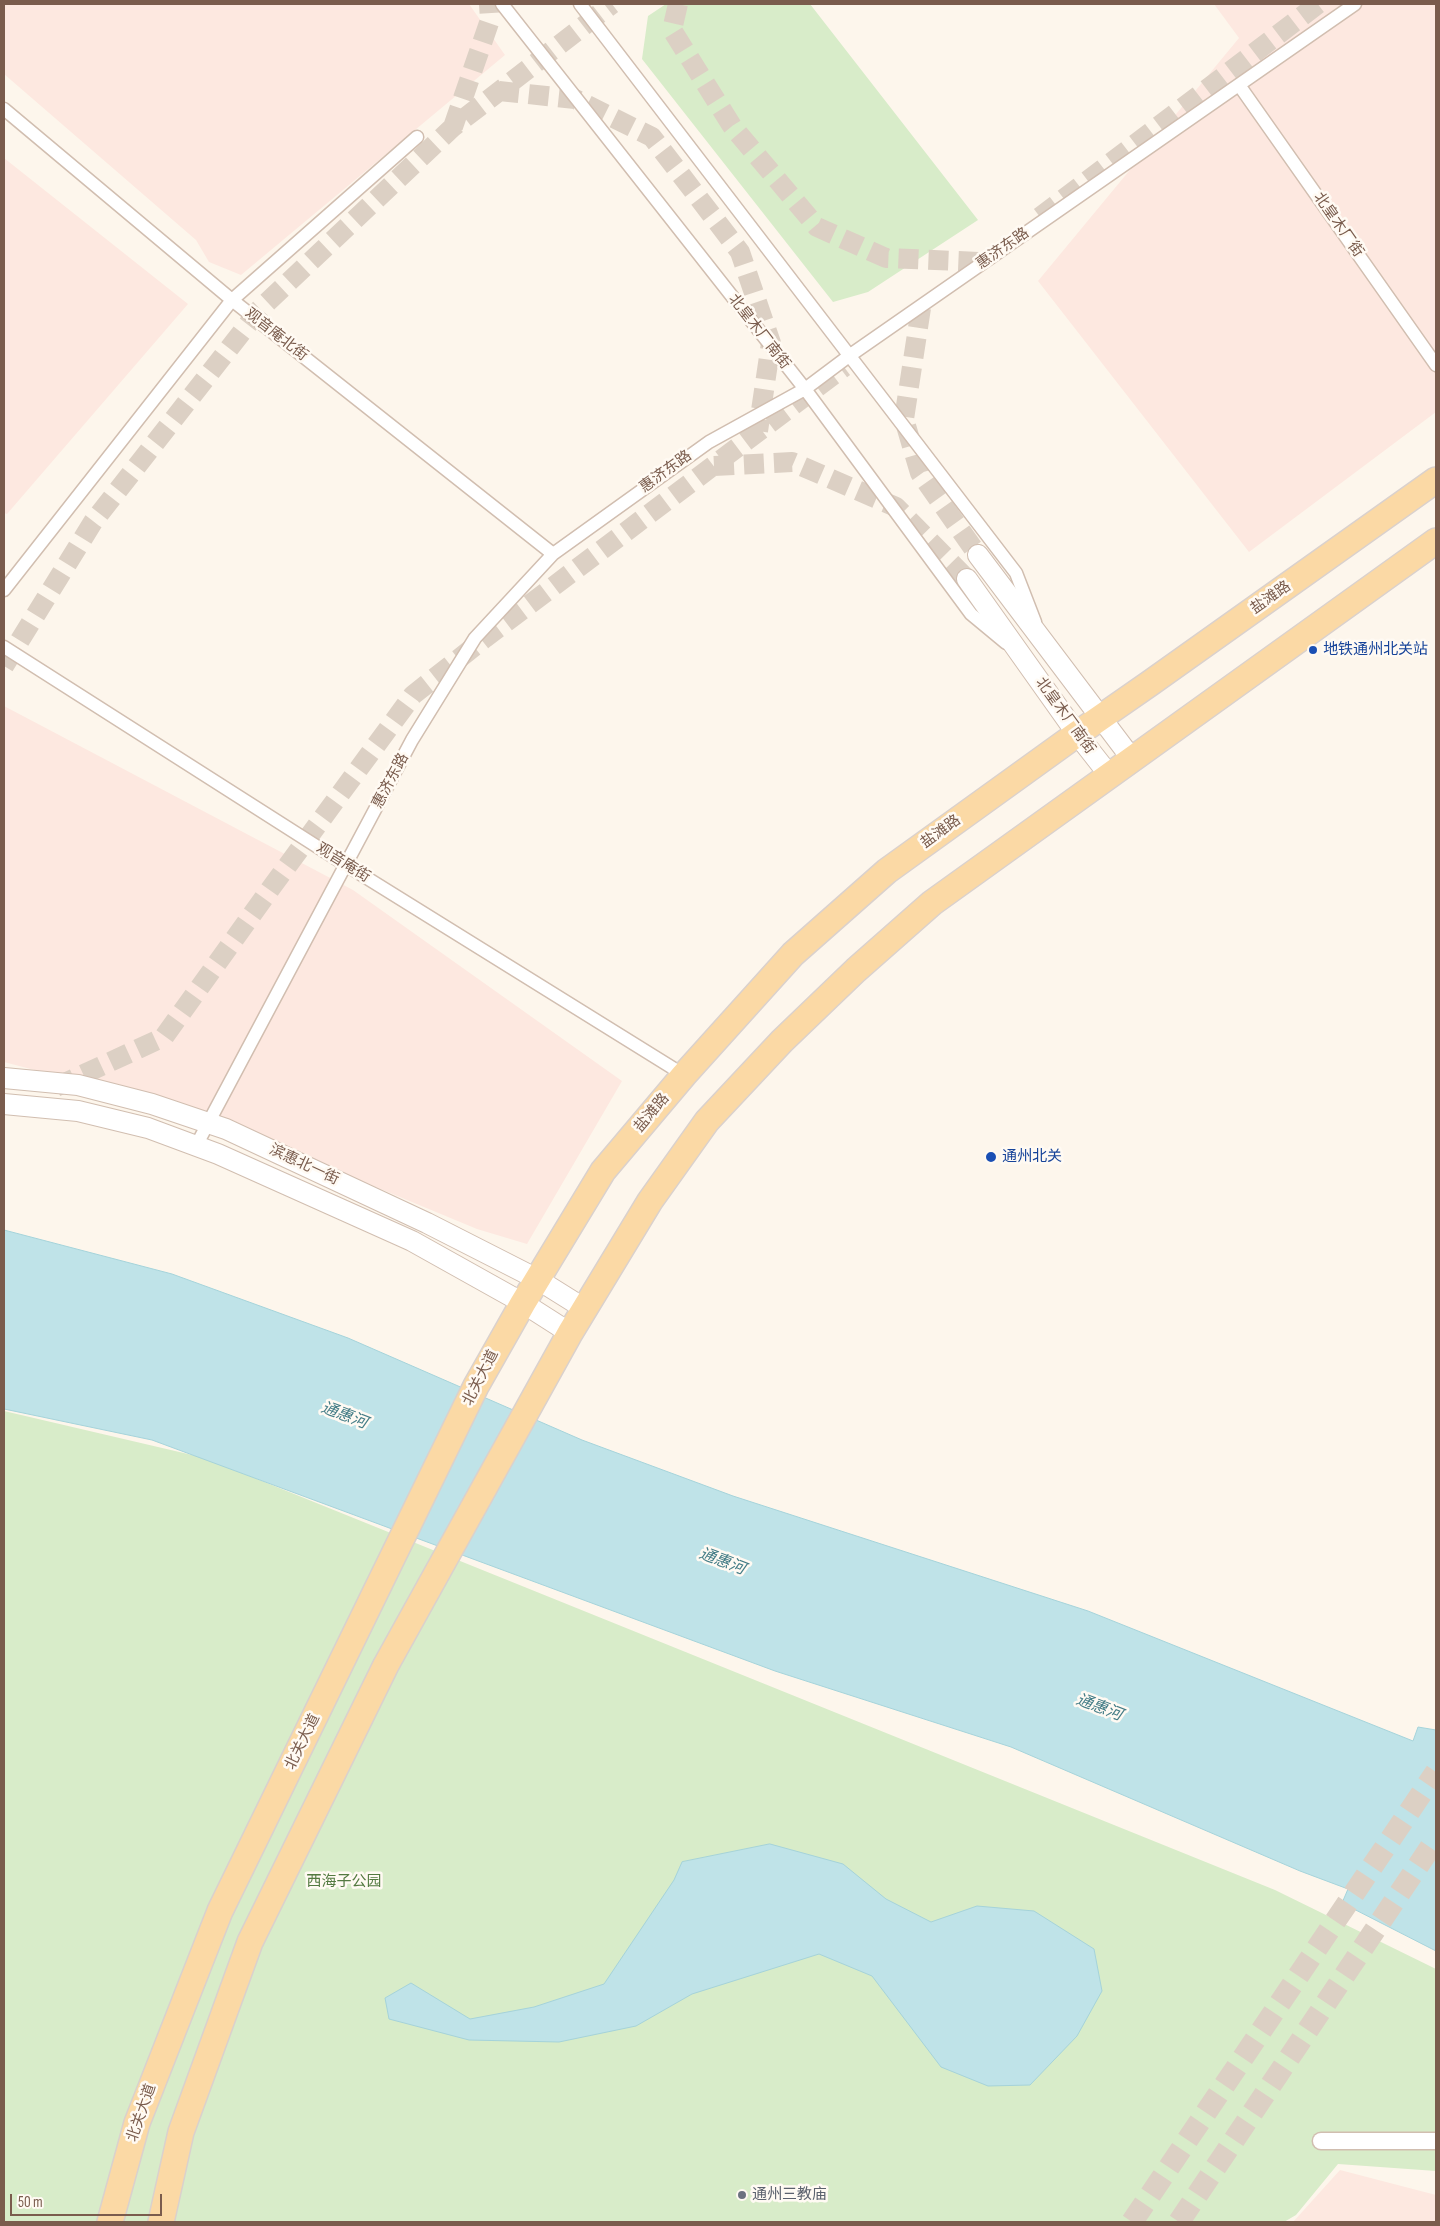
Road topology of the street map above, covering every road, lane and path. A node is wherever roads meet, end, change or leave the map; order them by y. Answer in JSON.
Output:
{"nodes":[{"id":1,"x":502,"y":4,"type":"edge"},
{"id":2,"x":580,"y":4,"type":"edge"},
{"id":3,"x":1355,"y":4,"type":"edge"},
{"id":4,"x":1239,"y":85,"type":"junction"},
{"id":5,"x":4,"y":109,"type":"edge"},
{"id":6,"x":417,"y":137,"type":"dead end"},
{"id":7,"x":232,"y":300,"type":"junction"},
{"id":8,"x":849,"y":356,"type":"junction"},
{"id":9,"x":1436,"y":365,"type":"edge"},
{"id":10,"x":804,"y":389,"type":"junction"},
{"id":11,"x":1436,"y":480,"type":"edge"},
{"id":12,"x":1436,"y":541,"type":"edge"},
{"id":13,"x":553,"y":554,"type":"junction"},
{"id":14,"x":978,"y":555,"type":"tunnel mouth"},
{"id":15,"x":966,"y":579,"type":"tunnel mouth"},
{"id":16,"x":4,"y":590,"type":"edge"},
{"id":17,"x":1042,"y":640,"type":"junction"},
{"id":18,"x":4,"y":648,"type":"edge"},
{"id":19,"x":1020,"y":655,"type":"junction"},
{"id":20,"x":1101,"y":717,"type":"junction"},
{"id":21,"x":1077,"y":734,"type":"junction"},
{"id":22,"x":1132,"y":759,"type":"junction"},
{"id":23,"x":1110,"y":776,"type":"junction"},
{"id":24,"x":346,"y":865,"type":"junction"},
{"id":25,"x":684,"y":1075,"type":"junction"},
{"id":26,"x":4,"y":1078,"type":"edge"},
{"id":27,"x":4,"y":1104,"type":"edge"},
{"id":28,"x":207,"y":1123,"type":"junction"},
{"id":29,"x":196,"y":1146,"type":"junction"},
{"id":30,"x":537,"y":1279,"type":"junction"},
{"id":31,"x":523,"y":1303,"type":"junction"},
{"id":32,"x":584,"y":1309,"type":"junction"},
{"id":33,"x":570,"y":1333,"type":"junction"},
{"id":34,"x":1321,"y":2141,"type":"dead end"},
{"id":35,"x":1436,"y":2141,"type":"edge"},
{"id":36,"x":110,"y":2222,"type":"edge"},
{"id":37,"x":161,"y":2222,"type":"edge"}],
"edges":[{"from":1,"to":10,"type":"street","name":"北皇木厂南街"},
{"from":2,"to":8,"type":"street","name":"北皇木厂南街"},
{"from":3,"to":4,"type":"street","name":"惠济东路"},
{"from":4,"to":8,"type":"street","name":"惠济东路"},
{"from":4,"to":9,"type":"street","name":"北皇木厂街"},
{"from":5,"to":7,"type":"street","name":"观音庵北街"},
{"from":6,"to":7,"type":"street"},
{"from":7,"to":13,"type":"street","name":"观音庵北街"},
{"from":7,"to":16,"type":"street"},
{"from":8,"to":10,"type":"street","name":"惠济东路"},
{"from":8,"to":17,"type":"street","name":"北皇木厂南街"},
{"from":10,"to":13,"type":"street","name":"惠济东路"},
{"from":10,"to":19,"type":"street","name":"北皇木厂南街"},
{"from":11,"to":20,"type":"main road","name":"盐滩路"},
{"from":12,"to":22,"type":"main road"},
{"from":13,"to":24,"type":"street","name":"惠济东路"},
{"from":14,"to":17,"type":"street","name":"北皇木厂南街"},
{"from":15,"to":19,"type":"street","name":"北皇木厂南街"},
{"from":17,"to":20,"type":"street","name":"北皇木厂南街"},
{"from":18,"to":24,"type":"street","name":"观音庵街"},
{"from":19,"to":21,"type":"street","name":"北皇木厂南街"},
{"from":20,"to":21,"type":"main road","name":"盐滩路"},
{"from":20,"to":22,"type":"street","name":"北皇木厂南街"},
{"from":21,"to":23,"type":"street","name":"北皇木厂南街"},
{"from":21,"to":25,"type":"main road","name":"盐滩路"},
{"from":22,"to":23,"type":"main road"},
{"from":23,"to":32,"type":"main road"},
{"from":24,"to":25,"type":"street","name":"观音庵街"},
{"from":24,"to":28,"type":"street","name":"惠济东路"},
{"from":25,"to":30,"type":"main road","name":"盐滩路"},
{"from":26,"to":28,"type":"street","name":"滨惠北一街"},
{"from":27,"to":29,"type":"street","name":"滨惠北一街"},
{"from":28,"to":29,"type":"street","name":"惠济东路"},
{"from":28,"to":30,"type":"street","name":"滨惠北一街"},
{"from":29,"to":31,"type":"street","name":"滨惠北一街"},
{"from":30,"to":31,"type":"main road","name":"北关大道"},
{"from":30,"to":32,"type":"street","name":"滨惠北一街"},
{"from":31,"to":33,"type":"street","name":"滨惠北一街"},
{"from":31,"to":36,"type":"main road","name":"北关大道"},
{"from":32,"to":33,"type":"main road"},
{"from":33,"to":37,"type":"main road"},
{"from":34,"to":35,"type":"street"}]}
